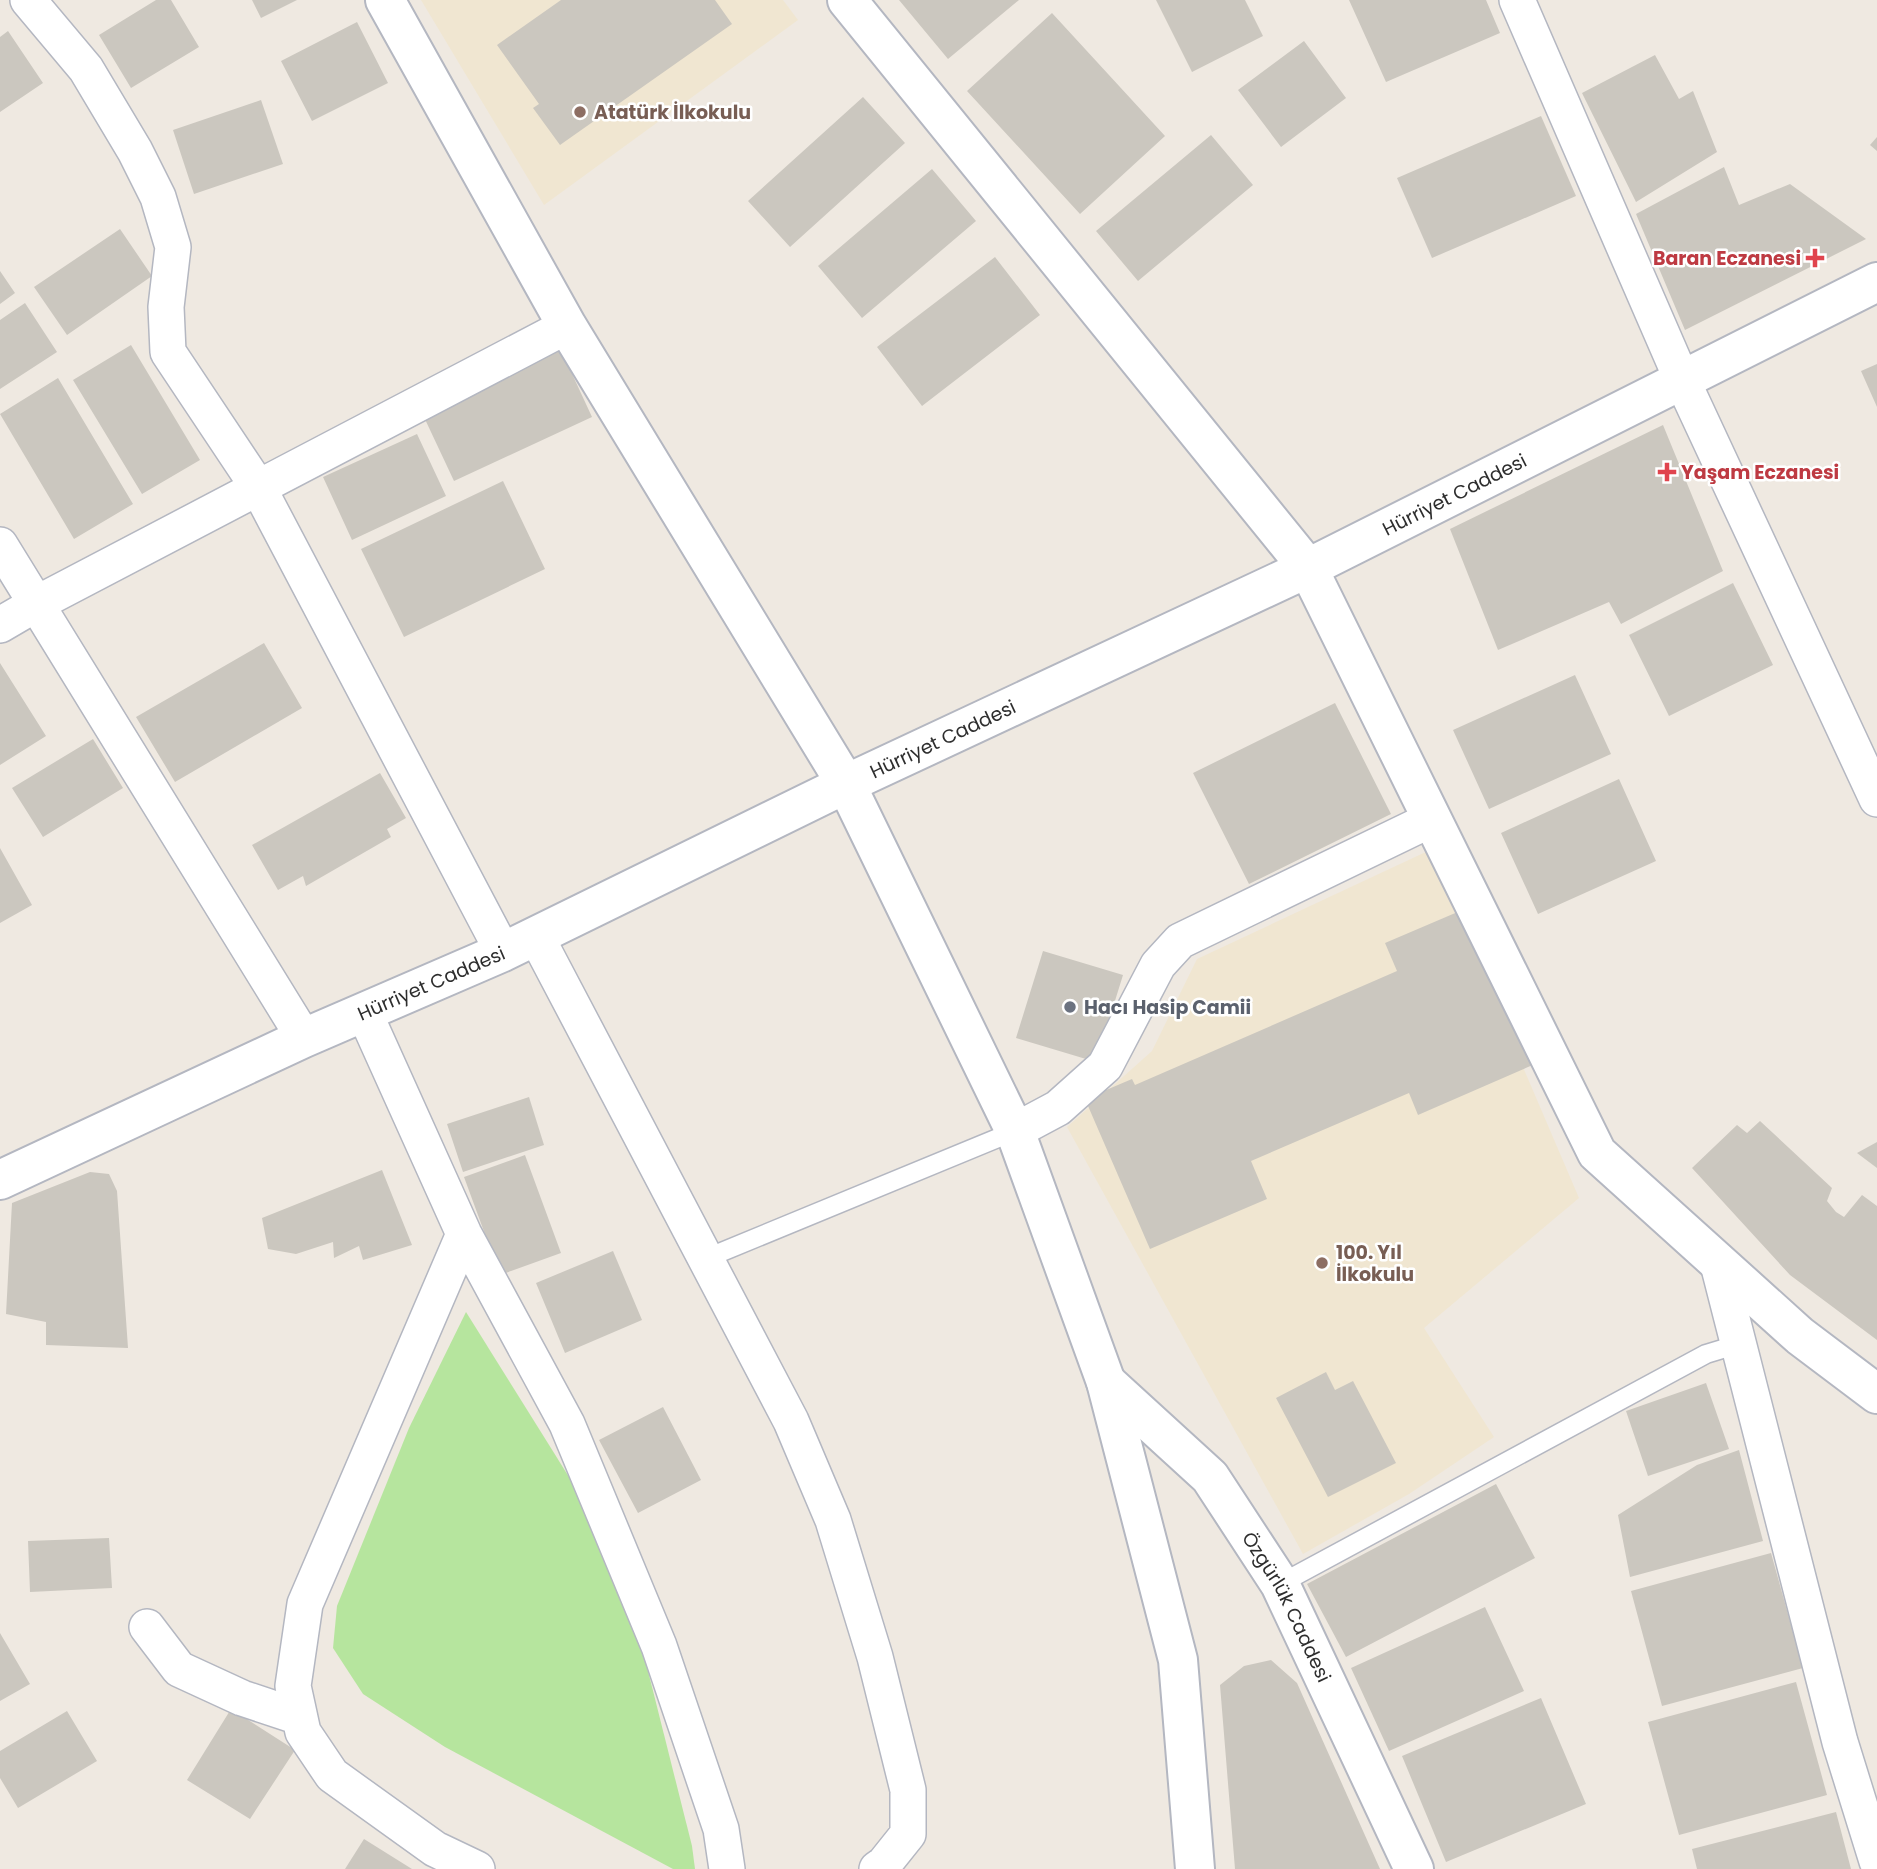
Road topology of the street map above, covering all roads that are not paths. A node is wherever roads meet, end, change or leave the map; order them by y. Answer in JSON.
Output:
{"nodes":[{"id":1,"x":28,"y":0,"type":"edge"},
{"id":2,"x":385,"y":0,"type":"edge"},
{"id":3,"x":847,"y":0,"type":"edge"},
{"id":4,"x":1517,"y":0,"type":"edge"},
{"id":5,"x":1877,"y":282,"type":"edge"},
{"id":6,"x":567,"y":326,"type":"junction"},
{"id":7,"x":1682,"y":380,"type":"junction"},
{"id":8,"x":258,"y":487,"type":"junction"},
{"id":9,"x":0,"y":545,"type":"edge"},
{"id":10,"x":1308,"y":568,"type":"junction"},
{"id":11,"x":36,"y":604,"type":"junction"},
{"id":12,"x":0,"y":625,"type":"edge"},
{"id":13,"x":846,"y":784,"type":"junction"},
{"id":14,"x":1877,"y":799,"type":"edge"},
{"id":15,"x":1432,"y":819,"type":"junction"},
{"id":16,"x":519,"y":944,"type":"junction"},
{"id":17,"x":364,"y":1012,"type":"junction"},
{"id":18,"x":304,"y":1038,"type":"junction"},
{"id":19,"x":1015,"y":1131,"type":"junction"},
{"id":20,"x":0,"y":1180,"type":"edge"},
{"id":21,"x":464,"y":1234,"type":"junction"},
{"id":22,"x":706,"y":1258,"type":"junction"},
{"id":23,"x":1717,"y":1260,"type":"junction"},
{"id":24,"x":1739,"y":1344,"type":"junction"},
{"id":25,"x":1106,"y":1382,"type":"junction"},
{"id":26,"x":1877,"y":1394,"type":"edge"},
{"id":27,"x":1280,"y":1584,"type":"junction"},
{"id":28,"x":147,"y":1627,"type":"dead end"},
{"id":29,"x":299,"y":1717,"type":"junction"},
{"id":30,"x":1877,"y":1861,"type":"edge"},
{"id":31,"x":477,"y":1869,"type":"edge"},
{"id":32,"x":727,"y":1869,"type":"edge"},
{"id":33,"x":877,"y":1869,"type":"edge"},
{"id":34,"x":1195,"y":1869,"type":"edge"},
{"id":35,"x":1414,"y":1869,"type":"edge"}],
"edges":[{"from":1,"to":8,"type":"street"},
{"from":2,"to":6,"type":"street"},
{"from":3,"to":10,"type":"street"},
{"from":4,"to":7,"type":"street"},
{"from":5,"to":7,"type":"street","name":"Hürriyet Caddesi"},
{"from":6,"to":8,"type":"street"},
{"from":6,"to":13,"type":"street"},
{"from":7,"to":10,"type":"street","name":"Hürriyet Caddesi"},
{"from":7,"to":14,"type":"street"},
{"from":8,"to":11,"type":"street"},
{"from":8,"to":16,"type":"street"},
{"from":9,"to":11,"type":"street"},
{"from":10,"to":13,"type":"street","name":"Hürriyet Caddesi"},
{"from":10,"to":15,"type":"street"},
{"from":11,"to":12,"type":"street"},
{"from":11,"to":18,"type":"street"},
{"from":13,"to":16,"type":"street","name":"Hürriyet Caddesi"},
{"from":13,"to":19,"type":"street"},
{"from":15,"to":19,"type":"street"},
{"from":15,"to":23,"type":"street"},
{"from":16,"to":17,"type":"street","name":"Hürriyet Caddesi"},
{"from":16,"to":22,"type":"street"},
{"from":17,"to":18,"type":"street","name":"Hürriyet Caddesi"},
{"from":17,"to":21,"type":"street"},
{"from":18,"to":20,"type":"street","name":"Hürriyet Caddesi"},
{"from":19,"to":22,"type":"lane"},
{"from":19,"to":25,"type":"street"},
{"from":21,"to":29,"type":"street"},
{"from":21,"to":32,"type":"street"},
{"from":22,"to":33,"type":"street"},
{"from":23,"to":24,"type":"street"},
{"from":23,"to":26,"type":"street"},
{"from":24,"to":27,"type":"lane"},
{"from":24,"to":30,"type":"street"},
{"from":25,"to":27,"type":"street","name":"Özgürlük Caddesi"},
{"from":25,"to":34,"type":"street"},
{"from":27,"to":35,"type":"street","name":"Özgürlük Caddesi"},
{"from":28,"to":29,"type":"street"},
{"from":29,"to":31,"type":"street"}]}
